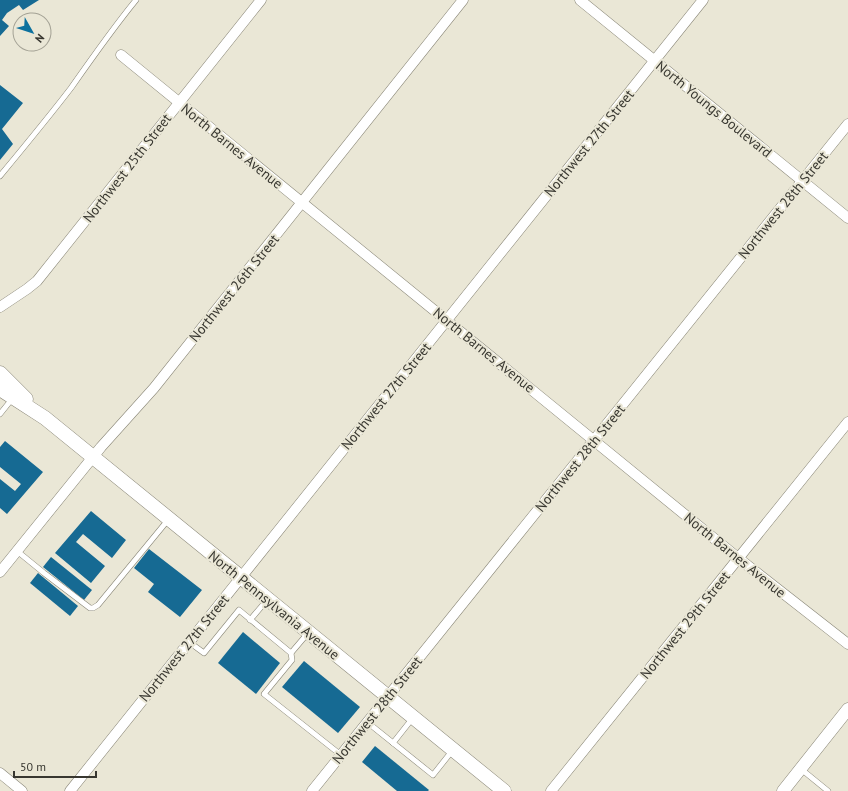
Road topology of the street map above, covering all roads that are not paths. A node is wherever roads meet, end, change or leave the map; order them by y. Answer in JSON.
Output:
{"nodes":[{"id":1,"x":136,"y":0,"type":"edge"},
{"id":2,"x":261,"y":0,"type":"edge"},
{"id":3,"x":463,"y":0,"type":"edge"},
{"id":4,"x":580,"y":0,"type":"edge"},
{"id":5,"x":703,"y":0,"type":"edge"},
{"id":6,"x":121,"y":55,"type":"dead end"},
{"id":7,"x":654,"y":61,"type":"junction"},
{"id":8,"x":179,"y":102,"type":"junction"},
{"id":9,"x":848,"y":124,"type":"edge"},
{"id":10,"x":0,"y":176,"type":"edge"},
{"id":11,"x":802,"y":181,"type":"junction"},
{"id":12,"x":302,"y":202,"type":"junction"},
{"id":13,"x":848,"y":218,"type":"edge"},
{"id":14,"x":0,"y":307,"type":"edge"},
{"id":15,"x":447,"y":320,"type":"junction"},
{"id":16,"x":0,"y":373,"type":"edge"},
{"id":17,"x":0,"y":390,"type":"edge"},
{"id":18,"x":13,"y":398,"type":"junction"},
{"id":19,"x":0,"y":414,"type":"edge"},
{"id":20,"x":44,"y":418,"type":"junction"},
{"id":21,"x":848,"y":422,"type":"edge"},
{"id":22,"x":594,"y":440,"type":"junction"},
{"id":23,"x":93,"y":457,"type":"junction"},
{"id":24,"x":169,"y":519,"type":"junction"},
{"id":25,"x":17,"y":551,"type":"junction"},
{"id":26,"x":738,"y":558,"type":"junction"},
{"id":27,"x":0,"y":572,"type":"edge"},
{"id":28,"x":241,"y":577,"type":"junction"},
{"id":29,"x":267,"y":599,"type":"junction"},
{"id":30,"x":250,"y":620,"type":"junction"},
{"id":31,"x":308,"y":632,"type":"junction"},
{"id":32,"x":189,"y":642,"type":"junction"},
{"id":33,"x":848,"y":644,"type":"edge"},
{"id":34,"x":291,"y":653,"type":"junction"},
{"id":35,"x":387,"y":697,"type":"junction"},
{"id":36,"x":848,"y":709,"type":"edge"},
{"id":37,"x":413,"y":718,"type":"junction"},
{"id":38,"x":367,"y":722,"type":"junction"},
{"id":39,"x":393,"y":743,"type":"junction"},
{"id":40,"x":453,"y":750,"type":"junction"},
{"id":41,"x":341,"y":755,"type":"junction"},
{"id":42,"x":800,"y":769,"type":"junction"},
{"id":43,"x":0,"y":773,"type":"edge"},
{"id":44,"x":785,"y":790,"type":"edge"},
{"id":45,"x":22,"y":791,"type":"edge"},
{"id":46,"x":70,"y":791,"type":"edge"},
{"id":47,"x":312,"y":791,"type":"edge"},
{"id":48,"x":504,"y":791,"type":"edge"},
{"id":49,"x":551,"y":791,"type":"edge"},
{"id":50,"x":828,"y":791,"type":"edge"}],
"edges":[{"from":1,"to":10,"type":"lane"},
{"from":2,"to":8,"type":"street","name":"Northwest 25th Street"},
{"from":3,"to":12,"type":"street","name":"Northwest 26th Street"},
{"from":4,"to":7,"type":"street","name":"North Youngs Boulevard"},
{"from":5,"to":7,"type":"street","name":"Northwest 27th Street"},
{"from":6,"to":8,"type":"street","name":"North Barnes Avenue"},
{"from":7,"to":11,"type":"street","name":"North Youngs Boulevard"},
{"from":7,"to":15,"type":"street","name":"Northwest 27th Street"},
{"from":8,"to":12,"type":"street","name":"North Barnes Avenue"},
{"from":8,"to":14,"type":"street","name":"Northwest 25th Street"},
{"from":9,"to":11,"type":"street","name":"Northwest 28th Street"},
{"from":11,"to":13,"type":"street","name":"North Youngs Boulevard"},
{"from":11,"to":22,"type":"street","name":"Northwest 28th Street"},
{"from":12,"to":15,"type":"street","name":"North Barnes Avenue"},
{"from":12,"to":23,"type":"street","name":"Northwest 26th Street"},
{"from":15,"to":22,"type":"street","name":"North Barnes Avenue"},
{"from":15,"to":28,"type":"street","name":"Northwest 27th Street"},
{"from":16,"to":20,"type":"main road","name":"North Pennsylvania Avenue"},
{"from":17,"to":18,"type":"main road","name":"North Pennsylvania Avenue"},
{"from":18,"to":19,"type":"lane"},
{"from":18,"to":20,"type":"main road","name":"North Pennsylvania Avenue"},
{"from":20,"to":23,"type":"main road","name":"North Pennsylvania Avenue"},
{"from":21,"to":26,"type":"street","name":"Northwest 29th Street"},
{"from":22,"to":26,"type":"street","name":"North Barnes Avenue"},
{"from":22,"to":35,"type":"street","name":"Northwest 28th Street"},
{"from":23,"to":24,"type":"main road","name":"North Pennsylvania Avenue"},
{"from":23,"to":25,"type":"street","name":"Northwest 26th Street"},
{"from":24,"to":25,"type":"lane"},
{"from":24,"to":28,"type":"main road","name":"North Pennsylvania Avenue"},
{"from":25,"to":27,"type":"street","name":"Northwest 26th Street"},
{"from":26,"to":33,"type":"street","name":"North Barnes Avenue"},
{"from":26,"to":49,"type":"street","name":"Northwest 29th Street"},
{"from":28,"to":29,"type":"main road","name":"North Pennsylvania Avenue"},
{"from":28,"to":32,"type":"street","name":"Northwest 27th Street"},
{"from":29,"to":30,"type":"lane"},
{"from":29,"to":31,"type":"main road","name":"North Pennsylvania Avenue"},
{"from":30,"to":32,"type":"lane"},
{"from":30,"to":34,"type":"lane"},
{"from":31,"to":34,"type":"lane"},
{"from":31,"to":35,"type":"main road","name":"North Pennsylvania Avenue"},
{"from":32,"to":46,"type":"street","name":"Northwest 27th Street"},
{"from":34,"to":41,"type":"lane"},
{"from":35,"to":37,"type":"main road","name":"North Pennsylvania Avenue"},
{"from":35,"to":38,"type":"street","name":"Northwest 28th Street"},
{"from":36,"to":42,"type":"street"},
{"from":37,"to":39,"type":"lane"},
{"from":37,"to":40,"type":"main road","name":"North Pennsylvania Avenue"},
{"from":38,"to":39,"type":"lane"},
{"from":38,"to":41,"type":"street","name":"Northwest 28th Street"},
{"from":39,"to":40,"type":"lane"},
{"from":40,"to":48,"type":"main road","name":"North Pennsylvania Avenue"},
{"from":41,"to":47,"type":"street","name":"Northwest 28th Street"},
{"from":42,"to":44,"type":"street"},
{"from":42,"to":50,"type":"lane"},
{"from":43,"to":45,"type":"street"}]}
